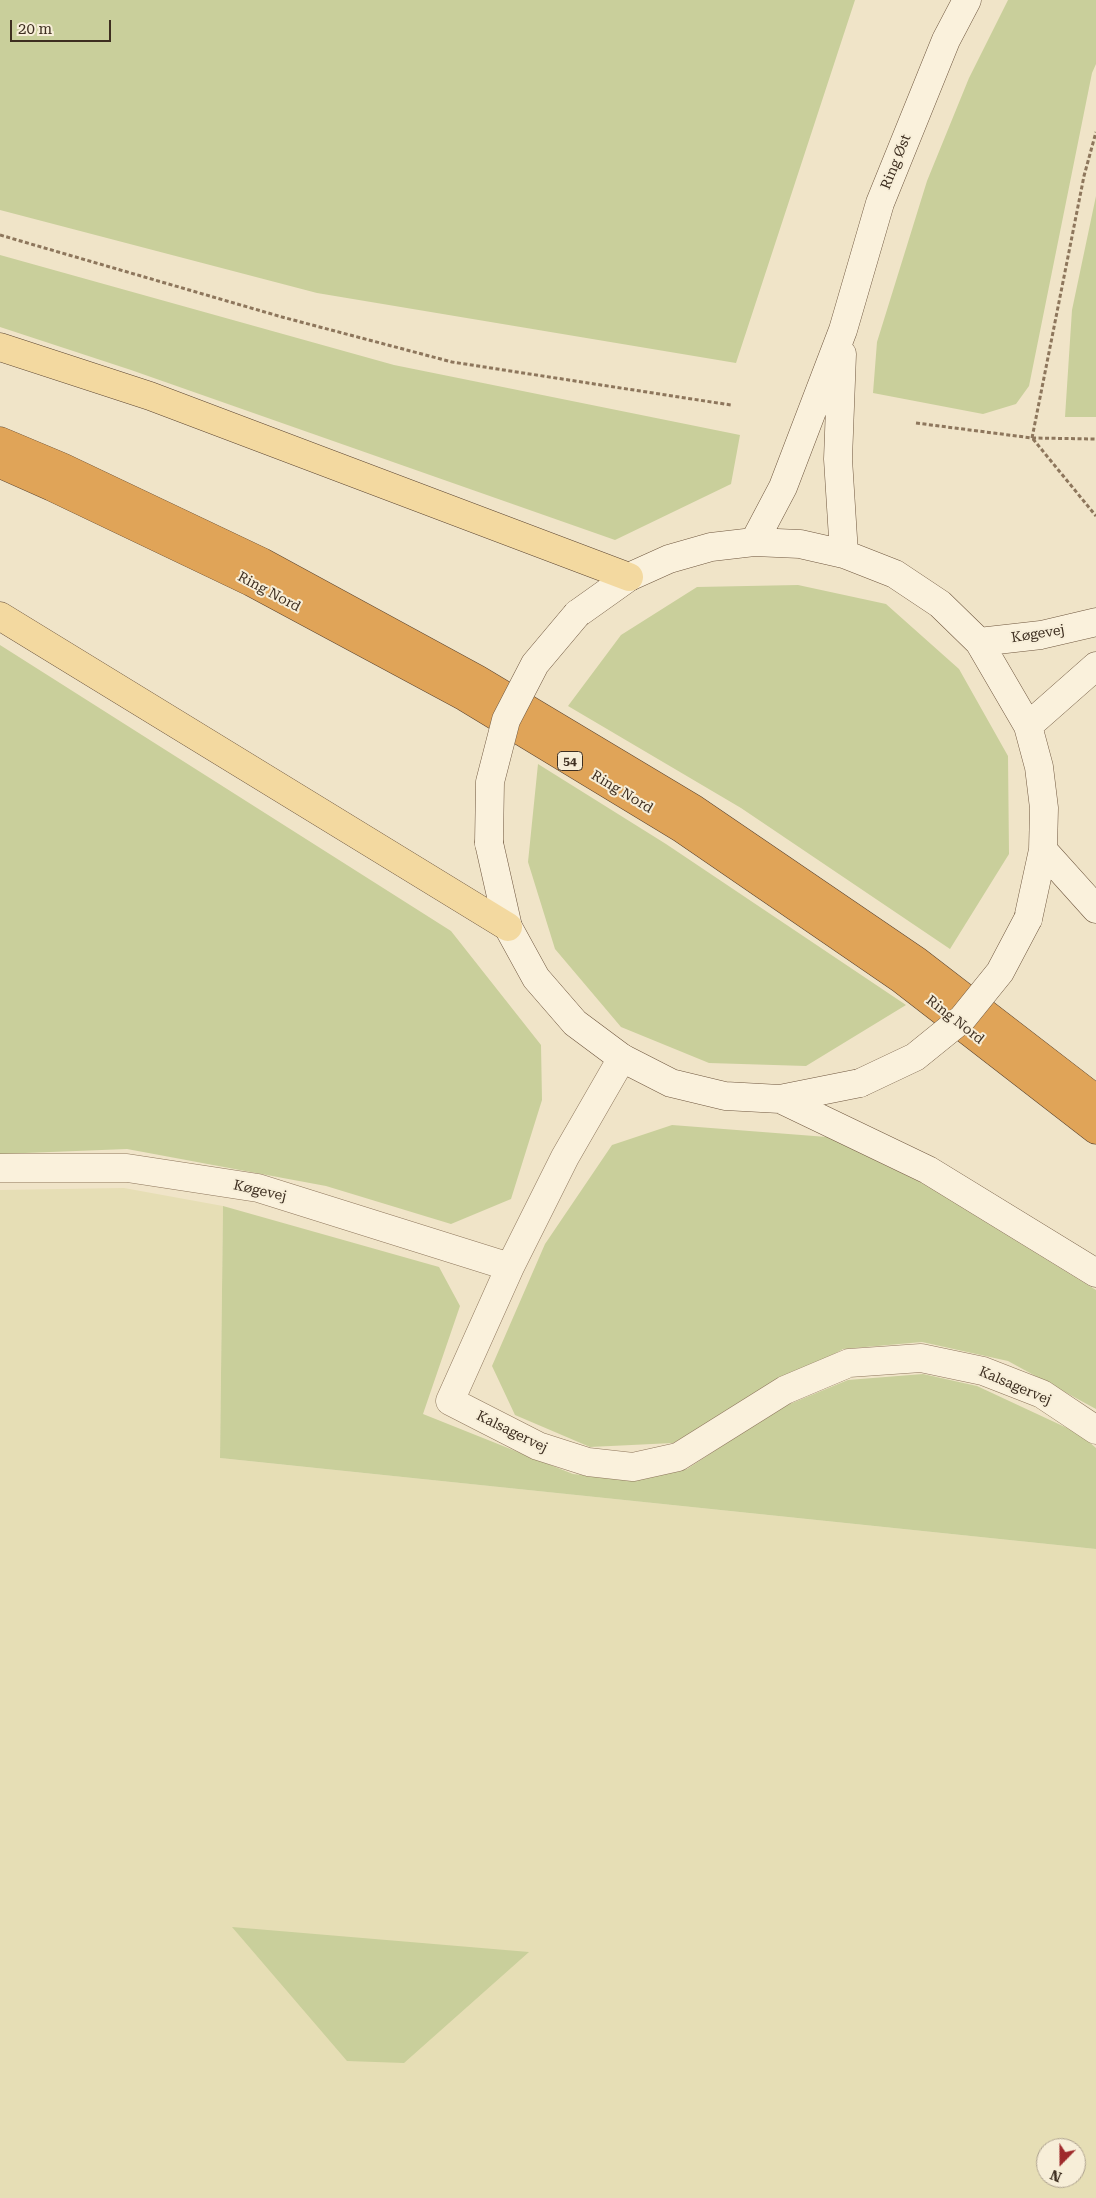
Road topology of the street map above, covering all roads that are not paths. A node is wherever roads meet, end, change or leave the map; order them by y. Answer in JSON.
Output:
{"nodes":[{"id":1,"x":967,"y":0,"type":"edge"},
{"id":2,"x":843,"y":330,"type":"junction"},
{"id":3,"x":0,"y":346,"type":"edge"},
{"id":4,"x":0,"y":441,"type":"edge"},
{"id":5,"x":0,"y":464,"type":"edge"},
{"id":6,"x":754,"y":542,"type":"junction"},
{"id":7,"x":844,"y":554,"type":"junction"},
{"id":8,"x":629,"y":577,"type":"junction"},
{"id":9,"x":0,"y":616,"type":"edge"},
{"id":10,"x":1096,"y":622,"type":"edge"},
{"id":11,"x":979,"y":642,"type":"junction"},
{"id":12,"x":1096,"y":666,"type":"edge"},
{"id":13,"x":1028,"y":726,"type":"junction"},
{"id":14,"x":1043,"y":850,"type":"junction"},
{"id":15,"x":1096,"y":909,"type":"edge"},
{"id":16,"x":508,"y":927,"type":"junction"},
{"id":17,"x":622,"y":1058,"type":"junction"},
{"id":18,"x":1096,"y":1098,"type":"edge"},
{"id":19,"x":780,"y":1099,"type":"junction"},
{"id":20,"x":1096,"y":1130,"type":"edge"},
{"id":21,"x":0,"y":1168,"type":"edge"},
{"id":22,"x":510,"y":1267,"type":"junction"},
{"id":23,"x":1096,"y":1273,"type":"edge"},
{"id":24,"x":1096,"y":1430,"type":"edge"}],
"edges":[{"from":1,"to":2,"type":"main road","name":"Ring Øst"},
{"from":2,"to":6,"type":"main road","name":"Ring Øst"},
{"from":2,"to":7,"type":"main road","name":"Ring Øst"},
{"from":3,"to":8,"type":"main road"},
{"from":4,"to":18,"type":"highway","number":"54"},
{"from":5,"to":20,"type":"highway","name":"Ring Nord","number":"54"},
{"from":6,"to":7,"type":"main road"},
{"from":6,"to":8,"type":"main road"},
{"from":7,"to":11,"type":"main road"},
{"from":8,"to":16,"type":"main road","bridge":true},
{"from":9,"to":16,"type":"main road"},
{"from":10,"to":11,"type":"main road","name":"Køgevej"},
{"from":11,"to":13,"type":"main road"},
{"from":12,"to":13,"type":"main road"},
{"from":13,"to":14,"type":"main road"},
{"from":14,"to":15,"type":"main road"},
{"from":14,"to":19,"type":"main road","bridge":true},
{"from":16,"to":17,"type":"main road"},
{"from":17,"to":19,"type":"main road"},
{"from":17,"to":22,"type":"main road","name":"Kalsagervej"},
{"from":19,"to":23,"type":"main road"},
{"from":21,"to":22,"type":"main road","name":"Køgevej"},
{"from":22,"to":24,"type":"main road","name":"Kalsagervej"}]}
